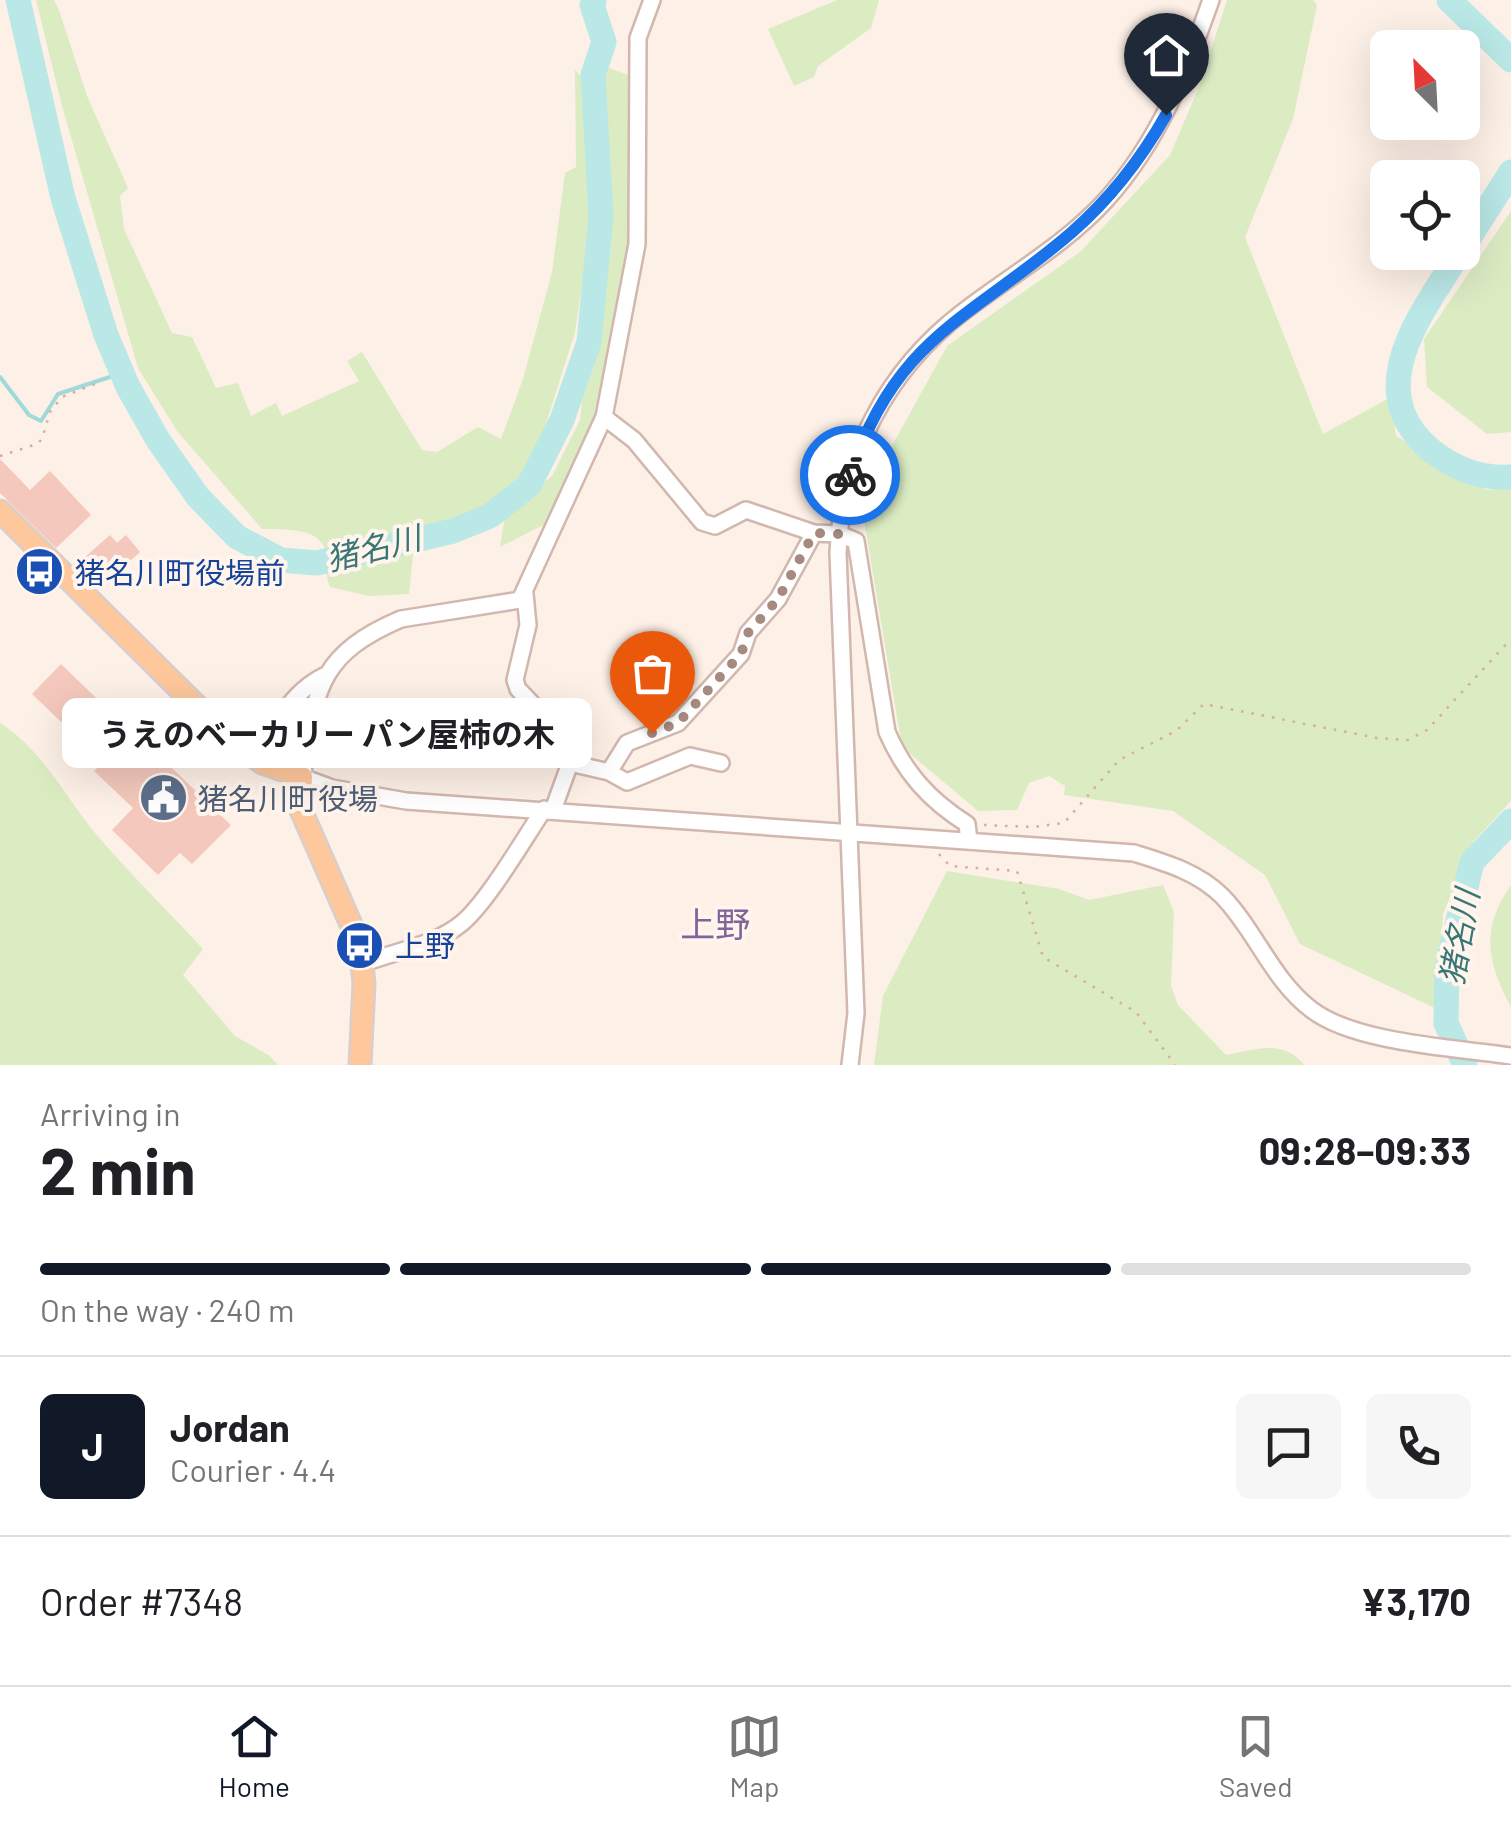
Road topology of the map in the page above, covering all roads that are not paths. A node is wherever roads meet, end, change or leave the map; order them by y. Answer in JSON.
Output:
{"nodes":[{"id":1,"x":652,"y":0,"type":"edge"},
{"id":2,"x":1211,"y":0,"type":"edge"},
{"id":3,"x":604,"y":417,"type":"junction"},
{"id":4,"x":0,"y":511,"type":"edge"},
{"id":5,"x":814,"y":533,"type":"junction"},
{"id":6,"x":839,"y":534,"type":"junction"},
{"id":7,"x":525,"y":594,"type":"junction"},
{"id":8,"x":324,"y":676,"type":"junction"},
{"id":9,"x":258,"y":760,"type":"junction"},
{"id":10,"x":570,"y":763,"type":"junction"},
{"id":11,"x":722,"y":763,"type":"dead end"},
{"id":12,"x":609,"y":772,"type":"junction"},
{"id":13,"x":302,"y":777,"type":"junction"},
{"id":14,"x":548,"y":809,"type":"junction"},
{"id":15,"x":850,"y":832,"type":"junction"},
{"id":16,"x":968,"y":832,"type":"junction"},
{"id":17,"x":362,"y":964,"type":"junction"},
{"id":18,"x":1511,"y":1056,"type":"edge"},
{"id":19,"x":360,"y":1065,"type":"edge"},
{"id":20,"x":850,"y":1065,"type":"edge"}],
"edges":[{"from":1,"to":3,"type":"street"},
{"from":2,"to":6,"type":"street"},
{"from":3,"to":5,"type":"street"},
{"from":3,"to":7,"type":"street"},
{"from":4,"to":9,"type":"main road"},
{"from":5,"to":6,"type":"street"},
{"from":5,"to":12,"type":"street"},
{"from":6,"to":15,"type":"street"},
{"from":6,"to":16,"type":"street"},
{"from":7,"to":8,"type":"street"},
{"from":7,"to":10,"type":"street"},
{"from":8,"to":9,"type":"street"},
{"from":8,"to":13,"type":"street"},
{"from":9,"to":13,"type":"main road"},
{"from":10,"to":12,"type":"street"},
{"from":10,"to":14,"type":"street"},
{"from":11,"to":12,"type":"street"},
{"from":13,"to":14,"type":"street"},
{"from":13,"to":17,"type":"main road"},
{"from":14,"to":15,"type":"street"},
{"from":14,"to":17,"type":"street"},
{"from":15,"to":16,"type":"street"},
{"from":15,"to":20,"type":"street"},
{"from":16,"to":18,"type":"street"},
{"from":17,"to":19,"type":"main road"}]}
